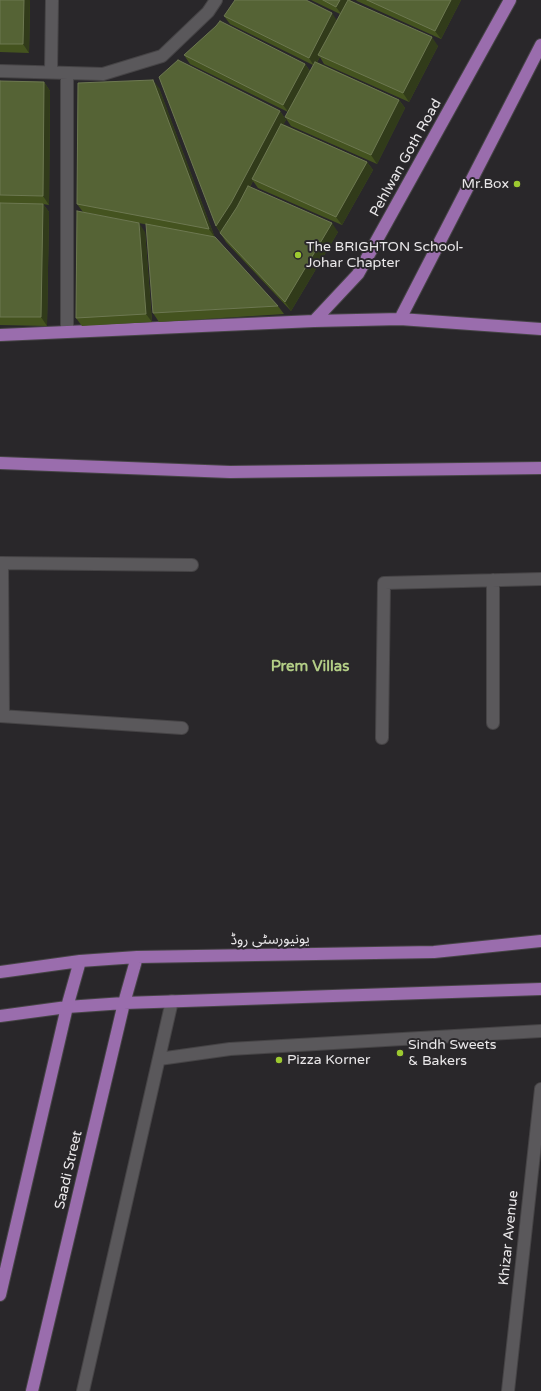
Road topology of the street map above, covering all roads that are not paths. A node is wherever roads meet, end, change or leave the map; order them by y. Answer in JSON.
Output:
{"nodes":[{"id":1,"x":52,"y":0,"type":"edge"},
{"id":2,"x":216,"y":0,"type":"edge"},
{"id":3,"x":510,"y":0,"type":"edge"},
{"id":4,"x":541,"y":45,"type":"edge"},
{"id":5,"x":0,"y":71,"type":"edge"},
{"id":6,"x":51,"y":72,"type":"junction"},
{"id":7,"x":67,"y":73,"type":"junction"},
{"id":8,"x":400,"y":319,"type":"junction"},
{"id":9,"x":314,"y":321,"type":"junction"},
{"id":10,"x":541,"y":329,"type":"edge"},
{"id":11,"x":67,"y":331,"type":"junction"},
{"id":12,"x":0,"y":334,"type":"edge"},
{"id":13,"x":0,"y":463,"type":"edge"},
{"id":14,"x":541,"y":468,"type":"edge"},
{"id":15,"x":1,"y":563,"type":"edge"},
{"id":16,"x":192,"y":565,"type":"dead end"},
{"id":17,"x":541,"y":579,"type":"edge"},
{"id":18,"x":493,"y":580,"type":"junction"},
{"id":19,"x":1,"y":716,"type":"edge"},
{"id":20,"x":493,"y":724,"type":"dead end"},
{"id":21,"x":182,"y":728,"type":"dead end"},
{"id":22,"x":382,"y":738,"type":"dead end"},
{"id":23,"x":541,"y":941,"type":"edge"},
{"id":24,"x":137,"y":957,"type":"junction"},
{"id":25,"x":80,"y":961,"type":"junction"},
{"id":26,"x":0,"y":972,"type":"edge"},
{"id":27,"x":541,"y":989,"type":"edge"},
{"id":28,"x":172,"y":1001,"type":"junction"},
{"id":29,"x":124,"y":1003,"type":"junction"},
{"id":30,"x":67,"y":1007,"type":"junction"},
{"id":31,"x":0,"y":1016,"type":"edge"},
{"id":32,"x":541,"y":1031,"type":"edge"},
{"id":33,"x":159,"y":1059,"type":"junction"},
{"id":34,"x":541,"y":1089,"type":"edge"},
{"id":35,"x":0,"y":1295,"type":"edge"},
{"id":36,"x":32,"y":1391,"type":"edge"},
{"id":37,"x":83,"y":1391,"type":"edge"},
{"id":38,"x":508,"y":1391,"type":"edge"}],
"edges":[{"from":1,"to":6,"type":"street"},
{"from":2,"to":7,"type":"street"},
{"from":3,"to":9,"type":"main road","name":"Pehlwan Goth Road"},
{"from":4,"to":8,"type":"main road"},
{"from":5,"to":6,"type":"street"},
{"from":6,"to":7,"type":"street"},
{"from":7,"to":11,"type":"street"},
{"from":8,"to":9,"type":"main road"},
{"from":8,"to":10,"type":"main road"},
{"from":9,"to":11,"type":"main road"},
{"from":11,"to":12,"type":"main road"},
{"from":13,"to":14,"type":"main road"},
{"from":15,"to":16,"type":"street"},
{"from":15,"to":19,"type":"street"},
{"from":17,"to":18,"type":"street"},
{"from":18,"to":20,"type":"street"},
{"from":18,"to":22,"type":"street"},
{"from":19,"to":21,"type":"street"},
{"from":23,"to":24,"type":"main road","name":"یونیورسٹی روڈ"},
{"from":24,"to":25,"type":"main road","name":"یونیورسٹی روڈ"},
{"from":24,"to":29,"type":"main road","name":"Saadi Street"},
{"from":25,"to":26,"type":"main road","name":"یونیورسٹی روڈ"},
{"from":25,"to":30,"type":"main road"},
{"from":27,"to":28,"type":"main road"},
{"from":28,"to":29,"type":"main road"},
{"from":28,"to":33,"type":"street"},
{"from":29,"to":30,"type":"main road"},
{"from":29,"to":36,"type":"main road","name":"Saadi Street"},
{"from":30,"to":31,"type":"main road"},
{"from":30,"to":35,"type":"main road"},
{"from":32,"to":33,"type":"street"},
{"from":33,"to":37,"type":"street"},
{"from":34,"to":38,"type":"street","name":"Khizar Avenue"}]}
